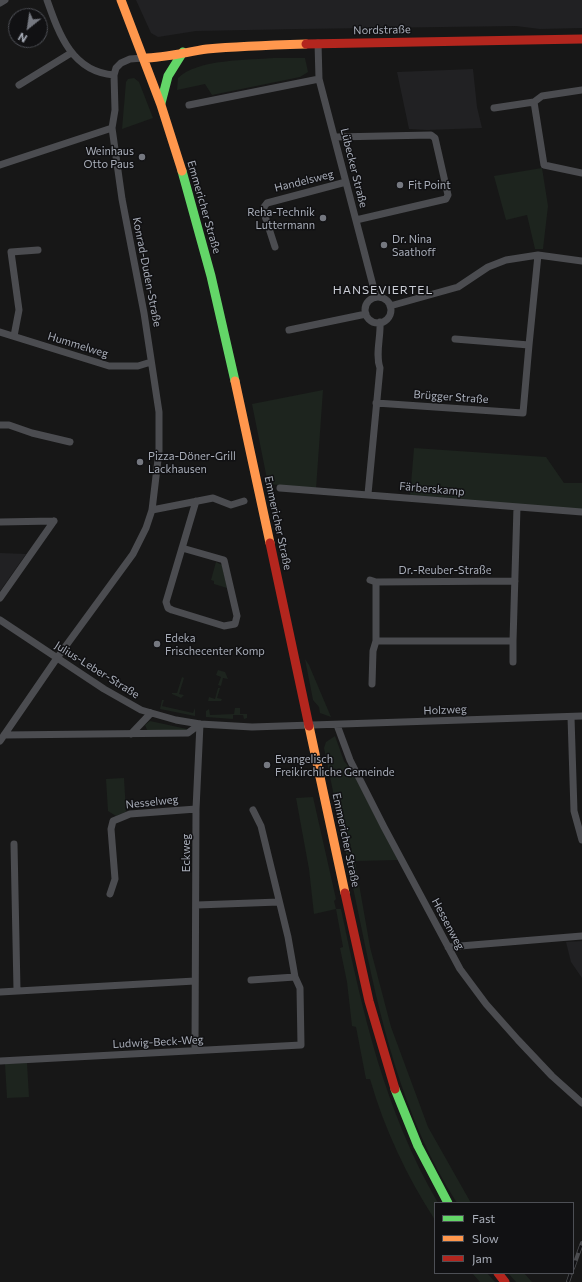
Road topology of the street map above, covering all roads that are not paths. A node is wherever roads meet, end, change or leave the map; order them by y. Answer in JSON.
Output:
{"nodes":[{"id":1,"x":5,"y":0,"type":"edge"},
{"id":2,"x":47,"y":0,"type":"edge"},
{"id":3,"x":121,"y":0,"type":"edge"},
{"id":4,"x":0,"y":3,"type":"edge"},
{"id":5,"x":582,"y":40,"type":"edge"},
{"id":6,"x":318,"y":43,"type":"junction"},
{"id":7,"x":183,"y":52,"type":"junction"},
{"id":8,"x":71,"y":53,"type":"junction"},
{"id":9,"x":143,"y":58,"type":"junction"},
{"id":10,"x":114,"y":75,"type":"junction"},
{"id":11,"x":319,"y":79,"type":"junction"},
{"id":12,"x":20,"y":86,"type":"dead end"},
{"id":13,"x":582,"y":90,"type":"edge"},
{"id":14,"x":534,"y":102,"type":"junction"},
{"id":15,"x":161,"y":105,"type":"junction"},
{"id":16,"x":189,"y":105,"type":"dead end"},
{"id":17,"x":494,"y":108,"type":"dead end"},
{"id":18,"x":112,"y":128,"type":"junction"},
{"id":19,"x":335,"y":137,"type":"junction"},
{"id":20,"x":0,"y":165,"type":"edge"},
{"id":21,"x":582,"y":172,"type":"edge"},
{"id":22,"x":346,"y":182,"type":"junction"},
{"id":23,"x":356,"y":220,"type":"junction"},
{"id":24,"x":275,"y":246,"type":"dead end"},
{"id":25,"x":38,"y":250,"type":"dead end"},
{"id":26,"x":538,"y":254,"type":"junction"},
{"id":27,"x":582,"y":261,"type":"edge"},
{"id":28,"x":376,"y":297,"type":"junction"},
{"id":29,"x":390,"y":306,"type":"junction"},
{"id":30,"x":366,"y":314,"type":"junction"},
{"id":31,"x":380,"y":322,"type":"junction"},
{"id":32,"x":288,"y":330,"type":"dead end"},
{"id":33,"x":0,"y":332,"type":"edge"},
{"id":34,"x":14,"y":336,"type":"junction"},
{"id":35,"x":455,"y":339,"type":"dead end"},
{"id":36,"x":529,"y":345,"type":"junction"},
{"id":37,"x":152,"y":362,"type":"junction"},
{"id":38,"x":376,"y":403,"type":"junction"},
{"id":39,"x":0,"y":425,"type":"edge"},
{"id":40,"x":70,"y":442,"type":"dead end"},
{"id":41,"x":280,"y":488,"type":"dead end"},
{"id":42,"x":368,"y":494,"type":"junction"},
{"id":43,"x":196,"y":501,"type":"junction"},
{"id":44,"x":244,"y":501,"type":"dead end"},
{"id":45,"x":517,"y":507,"type":"junction"},
{"id":46,"x":152,"y":510,"type":"junction"},
{"id":47,"x":582,"y":512,"type":"edge"},
{"id":48,"x":0,"y":522,"type":"edge"},
{"id":49,"x":182,"y":548,"type":"junction"},
{"id":50,"x":515,"y":581,"type":"junction"},
{"id":51,"x":0,"y":598,"type":"edge"},
{"id":52,"x":0,"y":620,"type":"edge"},
{"id":53,"x":376,"y":641,"type":"junction"},
{"id":54,"x":513,"y":641,"type":"junction"},
{"id":55,"x":57,"y":658,"type":"junction"},
{"id":56,"x":513,"y":662,"type":"dead end"},
{"id":57,"x":372,"y":684,"type":"dead end"},
{"id":58,"x":152,"y":713,"type":"junction"},
{"id":59,"x":582,"y":716,"type":"edge"},
{"id":60,"x":572,"y":717,"type":"junction"},
{"id":61,"x":200,"y":724,"type":"junction"},
{"id":62,"x":308,"y":725,"type":"junction"},
{"id":63,"x":337,"y":725,"type":"junction"},
{"id":64,"x":131,"y":734,"type":"junction"},
{"id":65,"x":2,"y":738,"type":"edge"},
{"id":66,"x":196,"y":809,"type":"junction"},
{"id":67,"x":253,"y":810,"type":"dead end"},
{"id":68,"x":582,"y":840,"type":"edge"},
{"id":69,"x":14,"y":844,"type":"dead end"},
{"id":70,"x":110,"y":894,"type":"dead end"},
{"id":71,"x":279,"y":902,"type":"junction"},
{"id":72,"x":197,"y":905,"type":"junction"},
{"id":73,"x":582,"y":936,"type":"edge"},
{"id":74,"x":448,"y":948,"type":"junction"},
{"id":75,"x":295,"y":977,"type":"junction"},
{"id":76,"x":251,"y":980,"type":"dead end"},
{"id":77,"x":195,"y":981,"type":"junction"},
{"id":78,"x":17,"y":990,"type":"junction"},
{"id":79,"x":0,"y":992,"type":"edge"},
{"id":80,"x":195,"y":1050,"type":"junction"},
{"id":81,"x":0,"y":1061,"type":"edge"},
{"id":82,"x":582,"y":1104,"type":"edge"},
{"id":83,"x":447,"y":1202,"type":"edge"},
{"id":84,"x":499,"y":1274,"type":"edge"},
{"id":85,"x":505,"y":1282,"type":"edge"}],
"edges":[{"from":1,"to":4,"type":"street"},
{"from":2,"to":8,"type":"street"},
{"from":3,"to":9,"type":"main road","name":"Emmericher Straße"},
{"from":5,"to":6,"type":"main road","name":"Nordstraße"},
{"from":6,"to":7,"type":"main road","name":"Nordstraße"},
{"from":6,"to":11,"type":"street","name":"Lübecker Straße"},
{"from":7,"to":9,"type":"main road","name":"Nordstraße"},
{"from":7,"to":15,"type":"main road"},
{"from":8,"to":10,"type":"street"},
{"from":8,"to":12,"type":"street"},
{"from":9,"to":10,"type":"street"},
{"from":9,"to":15,"type":"main road","name":"Emmericher Straße"},
{"from":10,"to":18,"type":"street","name":"Konrad-Duden-Straße"},
{"from":11,"to":16,"type":"street"},
{"from":11,"to":19,"type":"street","name":"Lübecker Straße"},
{"from":13,"to":14,"type":"street"},
{"from":14,"to":17,"type":"street"},
{"from":14,"to":21,"type":"street"},
{"from":15,"to":62,"type":"main road","name":"Emmericher Straße"},
{"from":18,"to":20,"type":"street"},
{"from":18,"to":37,"type":"street","name":"Konrad-Duden-Straße"},
{"from":19,"to":22,"type":"street","name":"Lübecker Straße"},
{"from":19,"to":23,"type":"street"},
{"from":22,"to":23,"type":"street","name":"Lübecker Straße"},
{"from":22,"to":24,"type":"street","name":"Handelsweg"},
{"from":23,"to":28,"type":"street","name":"Lübecker Straße"},
{"from":25,"to":34,"type":"street"},
{"from":26,"to":27,"type":"street"},
{"from":26,"to":29,"type":"street"},
{"from":26,"to":36,"type":"street"},
{"from":28,"to":29,"type":"street"},
{"from":28,"to":30,"type":"street"},
{"from":29,"to":31,"type":"street"},
{"from":30,"to":31,"type":"street"},
{"from":30,"to":32,"type":"street"},
{"from":31,"to":38,"type":"street"},
{"from":33,"to":34,"type":"street","name":"Hummelweg"},
{"from":34,"to":37,"type":"street","name":"Hummelweg"},
{"from":35,"to":36,"type":"street"},
{"from":36,"to":38,"type":"street","name":"Brügger Straße"},
{"from":37,"to":46,"type":"street","name":"Konrad-Duden-Straße"},
{"from":38,"to":42,"type":"street"},
{"from":39,"to":40,"type":"street"},
{"from":41,"to":42,"type":"street","name":"Färberskamp"},
{"from":42,"to":45,"type":"street","name":"Färberskamp"},
{"from":43,"to":44,"type":"street"},
{"from":43,"to":46,"type":"street"},
{"from":43,"to":49,"type":"street"},
{"from":45,"to":47,"type":"street","name":"Färberskamp"},
{"from":45,"to":50,"type":"street"},
{"from":46,"to":55,"type":"street","name":"Konrad-Duden-Straße"},
{"from":48,"to":51,"type":"street"},
{"from":49,"to":49,"type":"street"},
{"from":50,"to":53,"type":"street","name":"Dr.-Reuber-Straße"},
{"from":50,"to":54,"type":"street"},
{"from":52,"to":55,"type":"street","name":"Julius-Leber-Straße"},
{"from":53,"to":54,"type":"street"},
{"from":53,"to":57,"type":"street","name":"Dr.-Reuber-Straße"},
{"from":54,"to":56,"type":"street"},
{"from":55,"to":58,"type":"street","name":"Julius-Leber-Straße"},
{"from":55,"to":65,"type":"street","name":"Konrad-Duden-Straße"},
{"from":58,"to":61,"type":"street","name":"Julius-Leber-Straße"},
{"from":58,"to":64,"type":"street"},
{"from":59,"to":60,"type":"street","name":"Holzweg"},
{"from":60,"to":63,"type":"street","name":"Holzweg"},
{"from":60,"to":68,"type":"street"},
{"from":61,"to":62,"type":"street","name":"Julius-Leber-Straße"},
{"from":61,"to":64,"type":"street"},
{"from":61,"to":66,"type":"street","name":"Eckweg"},
{"from":62,"to":63,"type":"street","name":"Holzweg"},
{"from":62,"to":83,"type":"main road","name":"Emmericher Straße"},
{"from":63,"to":74,"type":"street","name":"Hessenweg"},
{"from":64,"to":65,"type":"street"},
{"from":66,"to":70,"type":"street","name":"Nesselweg"},
{"from":66,"to":72,"type":"street","name":"Eckweg"},
{"from":67,"to":71,"type":"street"},
{"from":69,"to":78,"type":"street"},
{"from":71,"to":72,"type":"street"},
{"from":71,"to":75,"type":"street"},
{"from":72,"to":77,"type":"street","name":"Eckweg"},
{"from":73,"to":74,"type":"street"},
{"from":74,"to":82,"type":"street","name":"Hessenweg"},
{"from":75,"to":76,"type":"street"},
{"from":75,"to":80,"type":"street","name":"Ludwig-Beck-Weg"},
{"from":77,"to":78,"type":"street"},
{"from":77,"to":80,"type":"street","name":"Eckweg"},
{"from":78,"to":79,"type":"street"},
{"from":80,"to":81,"type":"street","name":"Ludwig-Beck-Weg"},
{"from":84,"to":85,"type":"main road"}]}
